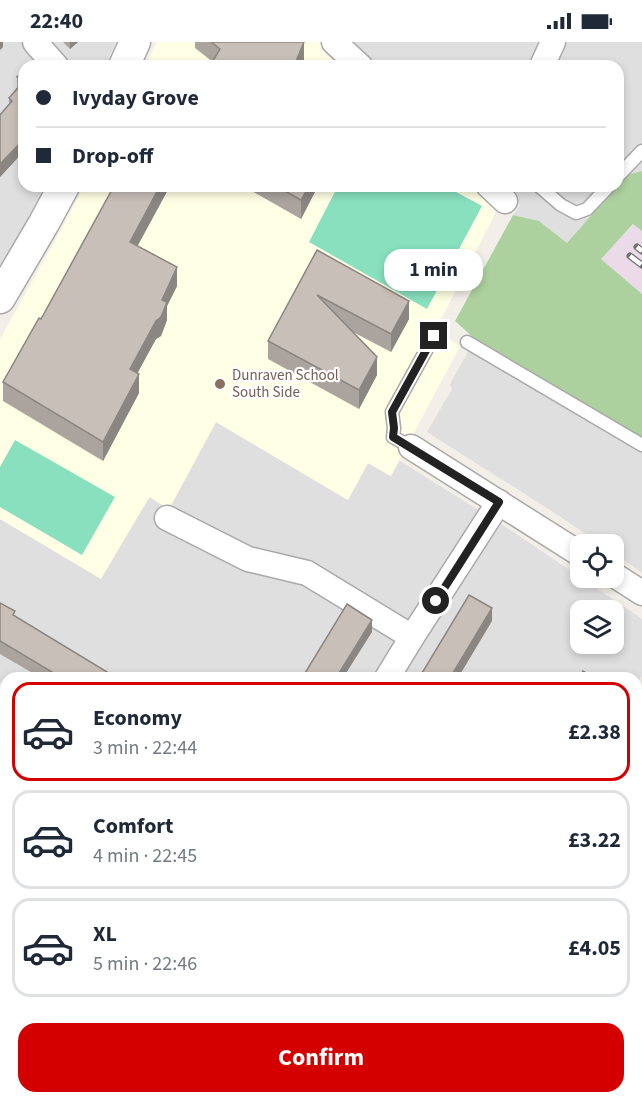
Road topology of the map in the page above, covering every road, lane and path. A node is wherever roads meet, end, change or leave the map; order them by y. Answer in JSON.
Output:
{"nodes":[{"id":1,"x":35,"y":42,"type":"edge"},
{"id":2,"x":135,"y":42,"type":"edge"},
{"id":3,"x":334,"y":42,"type":"edge"},
{"id":4,"x":553,"y":42,"type":"edge"},
{"id":5,"x":51,"y":60,"type":"edge"},
{"id":6,"x":127,"y":60,"type":"edge"},
{"id":7,"x":354,"y":60,"type":"edge"},
{"id":8,"x":545,"y":60,"type":"edge"},
{"id":9,"x":642,"y":151,"type":"edge"},
{"id":10,"x":624,"y":170,"type":"edge"},
{"id":11,"x":61,"y":192,"type":"edge"},
{"id":12,"x":546,"y":192,"type":"edge"},
{"id":13,"x":603,"y":192,"type":"edge"},
{"id":14,"x":0,"y":298,"type":"edge"},
{"id":15,"x":434,"y":336,"type":"dead end"},
{"id":16,"x":467,"y":342,"type":"dead end"},
{"id":17,"x":642,"y":445,"type":"edge"},
{"id":18,"x":411,"y":447,"type":"joint"},
{"id":19,"x":499,"y":502,"type":"junction"},
{"id":20,"x":167,"y":518,"type":"dead end"},
{"id":21,"x":570,"y":548,"type":"edge"},
{"id":22,"x":624,"y":581,"type":"edge"},
{"id":23,"x":642,"y":593,"type":"edge"},
{"id":24,"x":412,"y":636,"type":"junction"},
{"id":25,"x":391,"y":672,"type":"edge"}],
"edges":[{"from":1,"to":5,"type":"street"},
{"from":2,"to":6,"type":"street"},
{"from":3,"to":7,"type":"street"},
{"from":4,"to":8,"type":"street"},
{"from":9,"to":10,"type":"lane"},
{"from":11,"to":14,"type":"street"},
{"from":12,"to":13,"type":"lane"},
{"from":15,"to":18,"type":"lane"},
{"from":16,"to":17,"type":"lane"},
{"from":18,"to":19,"type":"street"},
{"from":19,"to":21,"type":"street"},
{"from":19,"to":24,"type":"street"},
{"from":20,"to":24,"type":"street"},
{"from":22,"to":23,"type":"street"},
{"from":24,"to":25,"type":"street"}]}
